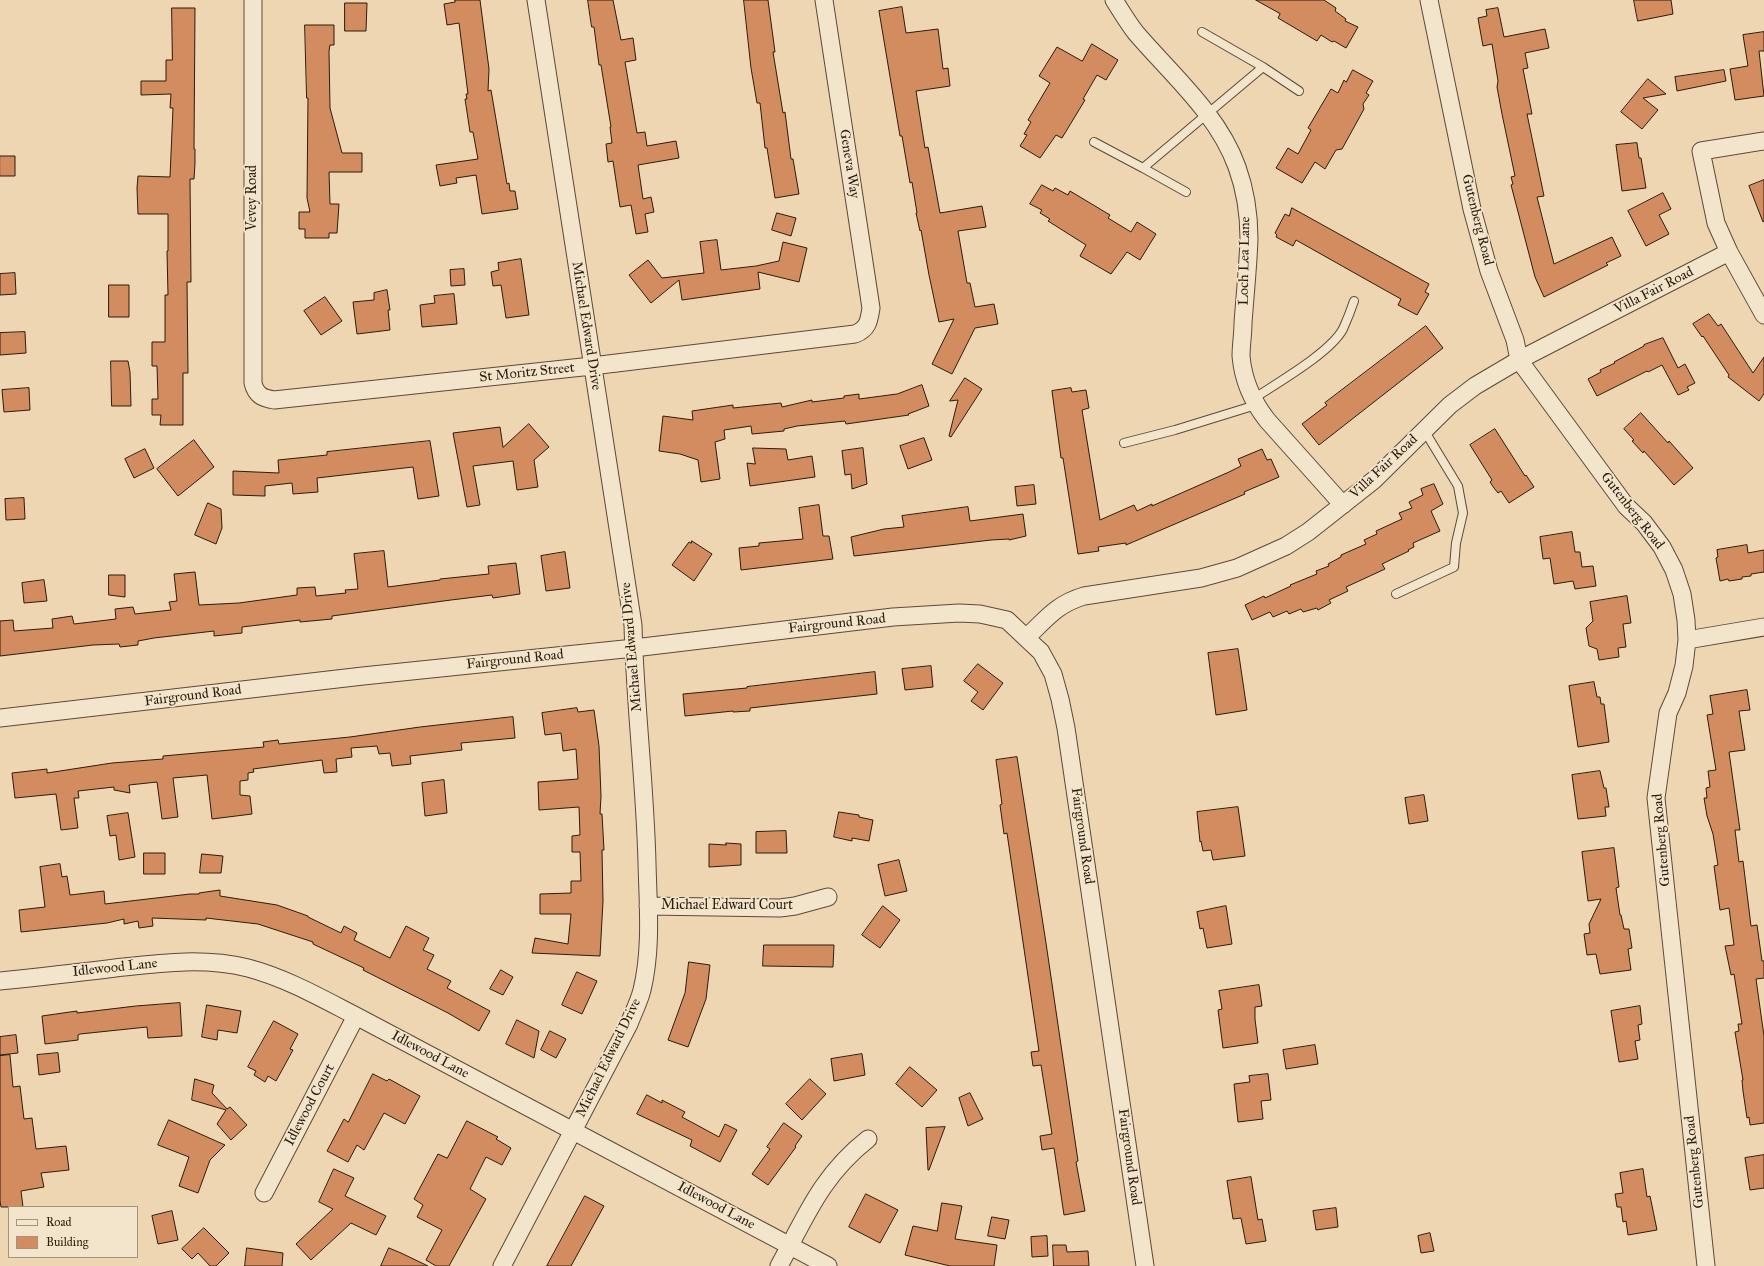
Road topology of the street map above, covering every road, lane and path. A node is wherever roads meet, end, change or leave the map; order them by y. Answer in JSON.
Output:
{"nodes":[{"id":1,"x":253,"y":0,"type":"edge"},
{"id":2,"x":536,"y":0,"type":"edge"},
{"id":3,"x":824,"y":0,"type":"edge"},
{"id":4,"x":1114,"y":0,"type":"edge"},
{"id":5,"x":1429,"y":0,"type":"edge"},
{"id":6,"x":1202,"y":32,"type":"dead end"},
{"id":7,"x":1263,"y":67,"type":"junction"},
{"id":8,"x":1299,"y":91,"type":"dead end"},
{"id":9,"x":1207,"y":113,"type":"junction"},
{"id":10,"x":1764,"y":141,"type":"edge"},
{"id":11,"x":1094,"y":142,"type":"dead end"},
{"id":12,"x":1143,"y":168,"type":"junction"},
{"id":13,"x":1186,"y":192,"type":"dead end"},
{"id":14,"x":1728,"y":252,"type":"junction"},
{"id":15,"x":1354,"y":301,"type":"dead end"},
{"id":16,"x":1764,"y":315,"type":"edge"},
{"id":17,"x":866,"y":327,"type":"joint"},
{"id":18,"x":1519,"y":360,"type":"junction"},
{"id":19,"x":592,"y":366,"type":"junction"},
{"id":20,"x":258,"y":395,"type":"joint"},
{"id":21,"x":1255,"y":402,"type":"junction"},
{"id":22,"x":1424,"y":430,"type":"junction"},
{"id":23,"x":1124,"y":443,"type":"dead end"},
{"id":24,"x":1343,"y":505,"type":"junction"},
{"id":25,"x":1396,"y":594,"type":"dead end"},
{"id":26,"x":1764,"y":627,"type":"edge"},
{"id":27,"x":1027,"y":637,"type":"junction"},
{"id":28,"x":1687,"y":640,"type":"junction"},
{"id":29,"x":634,"y":648,"type":"junction"},
{"id":30,"x":0,"y":718,"type":"edge"},
{"id":31,"x":828,"y":898,"type":"dead end"},
{"id":32,"x":648,"y":906,"type":"junction"},
{"id":33,"x":0,"y":981,"type":"edge"},
{"id":34,"x":356,"y":1016,"type":"junction"},
{"id":35,"x":573,"y":1130,"type":"junction"},
{"id":36,"x":868,"y":1139,"type":"dead end"},
{"id":37,"x":264,"y":1193,"type":"dead end"},
{"id":38,"x":790,"y":1245,"type":"junction"},
{"id":39,"x":502,"y":1266,"type":"edge"},
{"id":40,"x":779,"y":1266,"type":"edge"},
{"id":41,"x":828,"y":1266,"type":"edge"},
{"id":42,"x":1145,"y":1266,"type":"edge"},
{"id":43,"x":1706,"y":1266,"type":"edge"}],
"edges":[{"from":1,"to":20,"type":"street","name":"Vevey Road"},
{"from":2,"to":19,"type":"street","name":"Michael Edward Drive"},
{"from":3,"to":17,"type":"street","name":"Geneva Way"},
{"from":4,"to":9,"type":"street","name":"Loch Lea Lane"},
{"from":5,"to":18,"type":"street","name":"Gutenberg Road"},
{"from":6,"to":7,"type":"lane"},
{"from":7,"to":8,"type":"lane"},
{"from":7,"to":9,"type":"lane"},
{"from":9,"to":12,"type":"lane"},
{"from":9,"to":21,"type":"street","name":"Loch Lea Lane"},
{"from":10,"to":14,"type":"street"},
{"from":11,"to":12,"type":"lane"},
{"from":12,"to":13,"type":"lane"},
{"from":14,"to":16,"type":"street"},
{"from":14,"to":18,"type":"street","name":"Villa Fair Road"},
{"from":15,"to":21,"type":"lane"},
{"from":17,"to":19,"type":"street","name":"St Moritz Street"},
{"from":18,"to":22,"type":"street","name":"Villa Fair Road"},
{"from":18,"to":28,"type":"street","name":"Gutenberg Road"},
{"from":19,"to":20,"type":"street","name":"St Moritz Street"},
{"from":19,"to":29,"type":"street","name":"Michael Edward Drive"},
{"from":21,"to":23,"type":"lane"},
{"from":21,"to":24,"type":"street","name":"Loch Lea Lane"},
{"from":22,"to":24,"type":"street","name":"Villa Fair Road"},
{"from":22,"to":25,"type":"lane"},
{"from":24,"to":27,"type":"street","name":"Villa Fair Road"},
{"from":26,"to":28,"type":"street"},
{"from":27,"to":29,"type":"street","name":"Fairground Road"},
{"from":27,"to":42,"type":"street","name":"Fairground Road"},
{"from":28,"to":43,"type":"street","name":"Gutenberg Road"},
{"from":29,"to":30,"type":"street","name":"Fairground Road"},
{"from":29,"to":32,"type":"street","name":"Michael Edward Drive"},
{"from":31,"to":32,"type":"street","name":"Michael Edward Court"},
{"from":32,"to":35,"type":"street","name":"Michael Edward Drive"},
{"from":33,"to":34,"type":"street","name":"Idlewood Lane"},
{"from":34,"to":35,"type":"street","name":"Idlewood Lane"},
{"from":34,"to":37,"type":"street","name":"Idlewood Court"},
{"from":35,"to":38,"type":"street","name":"Idlewood Lane"},
{"from":35,"to":39,"type":"street","name":"Michael Edward Drive"},
{"from":36,"to":38,"type":"street"},
{"from":38,"to":40,"type":"street"},
{"from":38,"to":41,"type":"street","name":"Idlewood Lane"}]}
